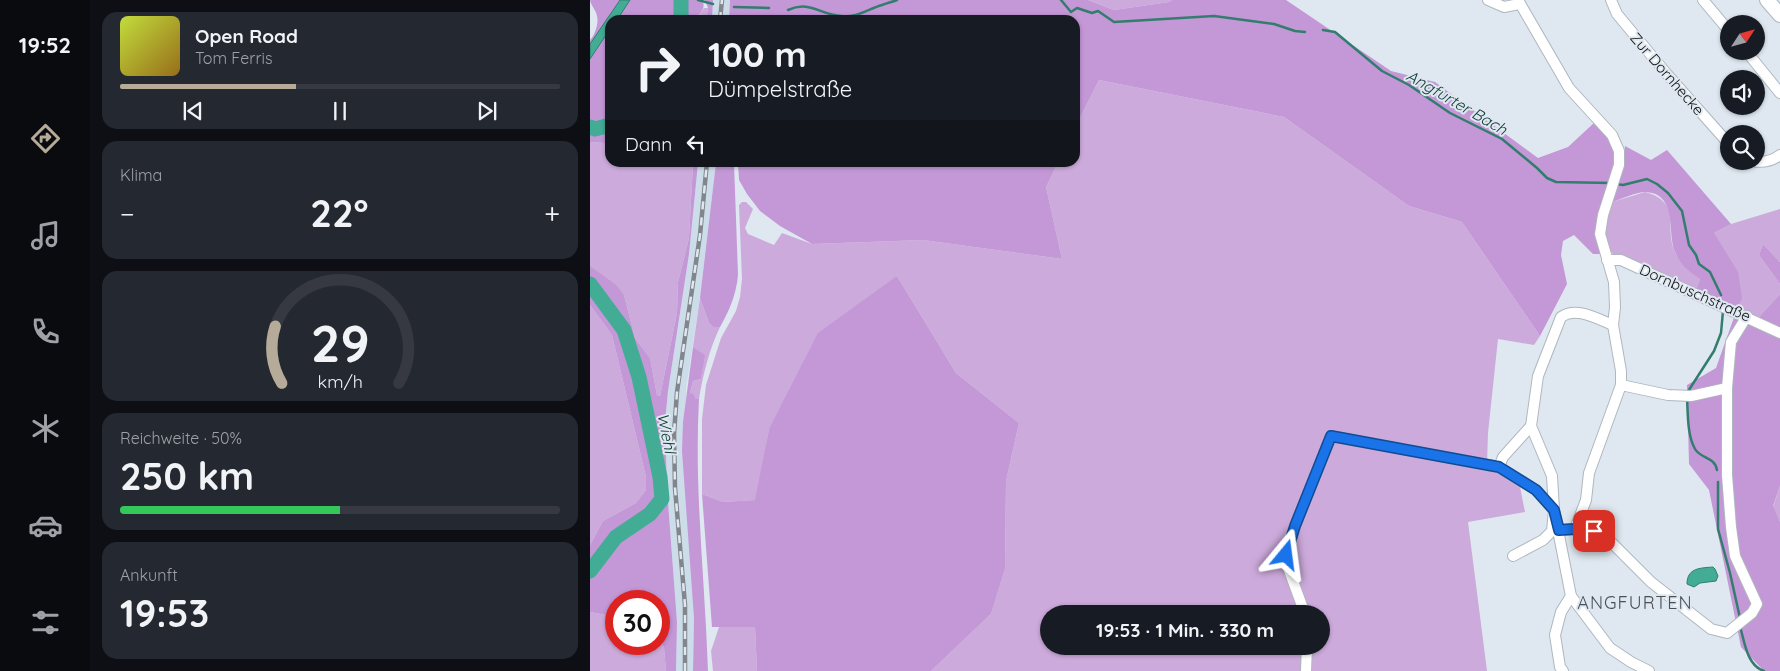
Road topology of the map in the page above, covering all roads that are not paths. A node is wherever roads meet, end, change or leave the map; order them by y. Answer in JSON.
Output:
{"nodes":[{"id":1,"x":1488,"y":0,"type":"edge"},
{"id":2,"x":1611,"y":0,"type":"edge"},
{"id":3,"x":1703,"y":0,"type":"edge"},
{"id":4,"x":1767,"y":0,"type":"edge"},
{"id":5,"x":1518,"y":2,"type":"edge"},
{"id":6,"x":1780,"y":14,"type":"edge"},
{"id":7,"x":1720,"y":20,"type":"edge"},
{"id":8,"x":1753,"y":60,"type":"edge"},
{"id":9,"x":1780,"y":93,"type":"edge"},
{"id":10,"x":1720,"y":134,"type":"edge"},
{"id":11,"x":1780,"y":155,"type":"edge"},
{"id":12,"x":1765,"y":162,"type":"edge"},
{"id":13,"x":1607,"y":260,"type":"junction"},
{"id":14,"x":1746,"y":316,"type":"junction"},
{"id":15,"x":1613,"y":325,"type":"junction"},
{"id":16,"x":1780,"y":333,"type":"edge"},
{"id":17,"x":1621,"y":385,"type":"junction"},
{"id":18,"x":1727,"y":388,"type":"junction"},
{"id":19,"x":1531,"y":426,"type":"junction"},
{"id":20,"x":1499,"y":467,"type":"junction"},
{"id":21,"x":1554,"y":510,"type":"junction"},
{"id":22,"x":1575,"y":529,"type":"junction"},
{"id":23,"x":1559,"y":530,"type":"junction"},
{"id":24,"x":1513,"y":556,"type":"dead end"},
{"id":25,"x":1571,"y":596,"type":"junction"},
{"id":26,"x":1302,"y":605,"type":"edge"},
{"id":27,"x":1307,"y":655,"type":"edge"},
{"id":28,"x":1306,"y":671,"type":"edge"},
{"id":29,"x":1563,"y":671,"type":"edge"},
{"id":30,"x":1650,"y":671,"type":"edge"}],
"edges":[{"from":1,"to":5,"type":"street"},
{"from":2,"to":10,"type":"street","name":"Zur Dornhecke"},
{"from":3,"to":7,"type":"street"},
{"from":4,"to":6,"type":"main road"},
{"from":5,"to":13,"type":"street"},
{"from":8,"to":9,"type":"street"},
{"from":11,"to":12,"type":"street"},
{"from":13,"to":14,"type":"street","name":"Dornbuschstraße"},
{"from":13,"to":15,"type":"street"},
{"from":14,"to":16,"type":"street","name":"Dornbuschstraße"},
{"from":14,"to":18,"type":"street"},
{"from":15,"to":17,"type":"street"},
{"from":15,"to":19,"type":"street"},
{"from":17,"to":18,"type":"street"},
{"from":17,"to":22,"type":"street"},
{"from":18,"to":22,"type":"street"},
{"from":19,"to":20,"type":"street"},
{"from":19,"to":21,"type":"street"},
{"from":20,"to":21,"type":"street"},
{"from":20,"to":26,"type":"street"},
{"from":21,"to":23,"type":"street"},
{"from":21,"to":24,"type":"street"},
{"from":22,"to":23,"type":"street"},
{"from":23,"to":25,"type":"street"},
{"from":25,"to":29,"type":"street"},
{"from":25,"to":30,"type":"street"},
{"from":27,"to":28,"type":"street"}]}
